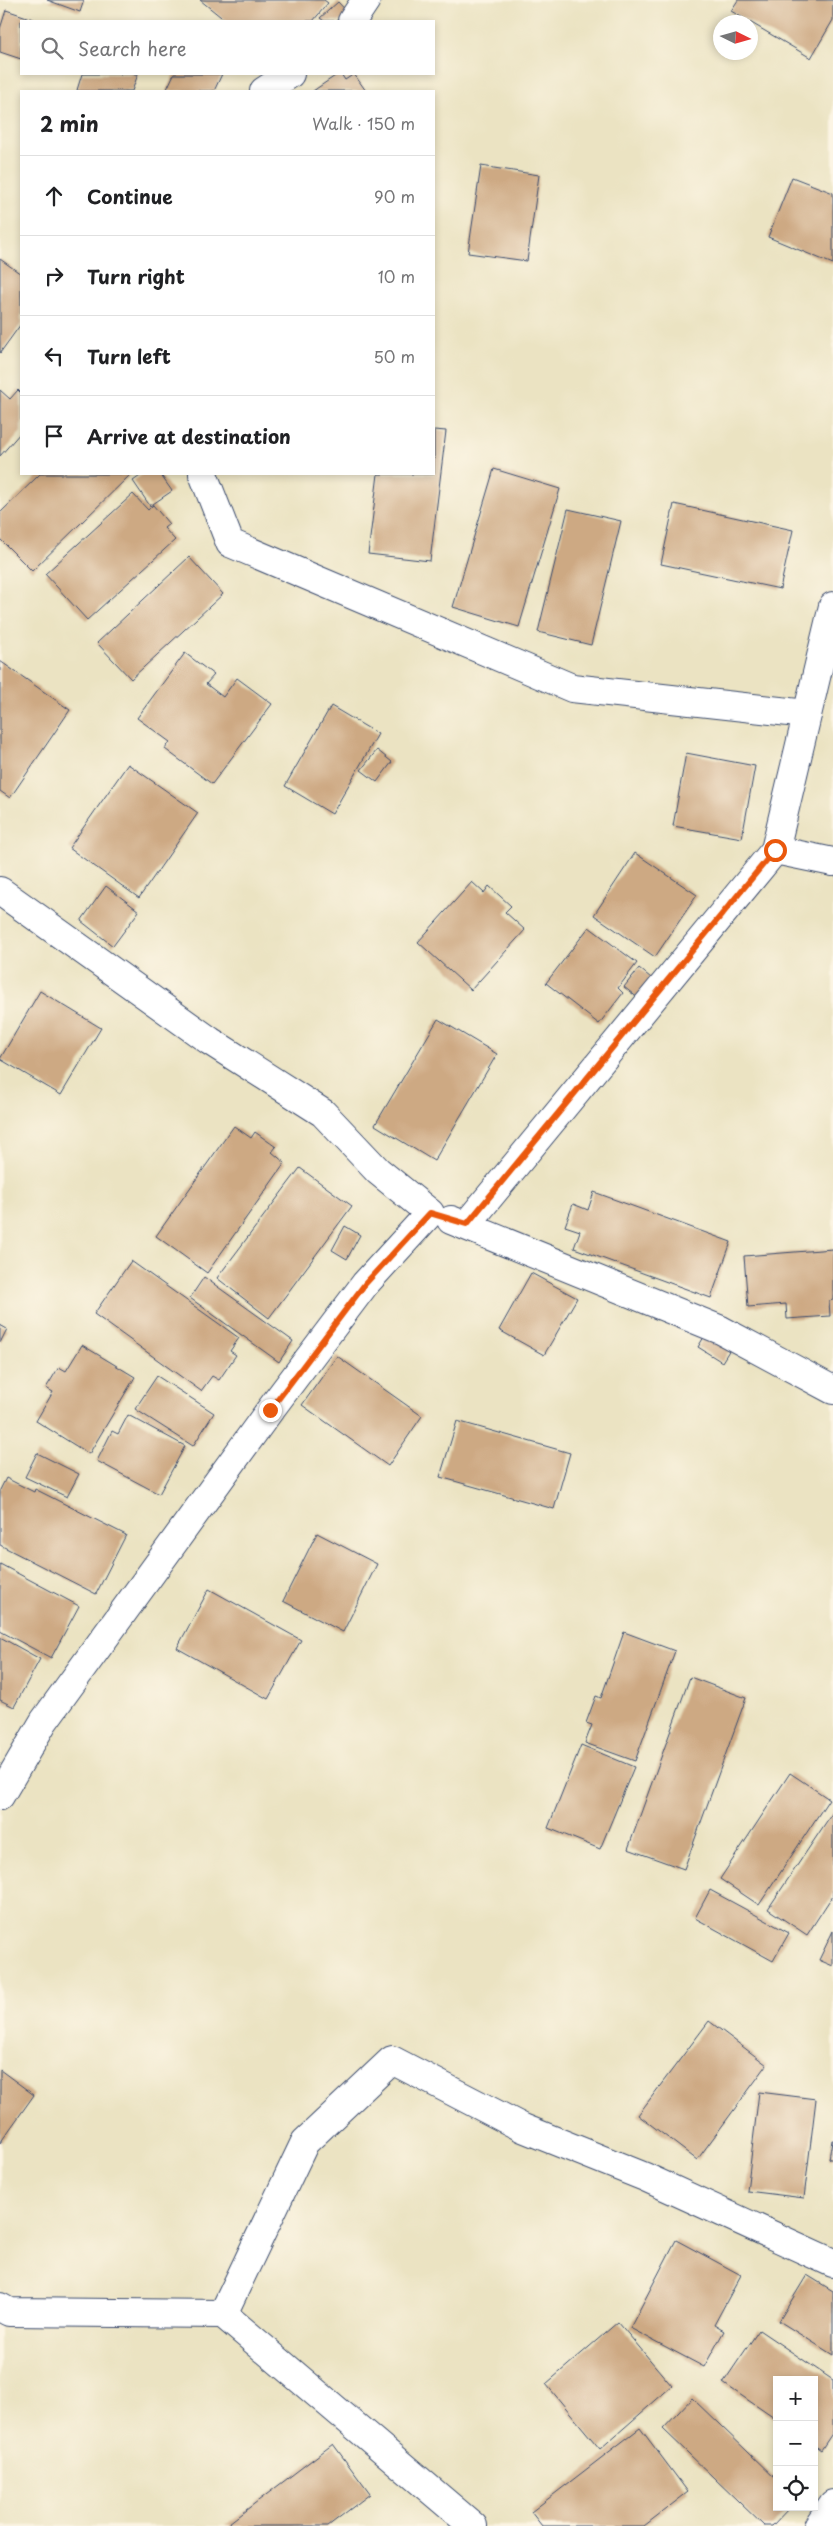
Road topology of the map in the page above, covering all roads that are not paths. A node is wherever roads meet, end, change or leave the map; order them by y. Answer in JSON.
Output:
{"nodes":[{"id":1,"x":366,"y":0,"type":"edge"},
{"id":2,"x":353,"y":20,"type":"edge"},
{"id":3,"x":288,"y":75,"type":"edge"},
{"id":4,"x":266,"y":90,"type":"edge"},
{"id":5,"x":203,"y":475,"type":"edge"},
{"id":6,"x":833,"y":606,"type":"edge"},
{"id":7,"x":807,"y":714,"type":"junction"},
{"id":8,"x":775,"y":850,"type":"junction"},
{"id":9,"x":833,"y":862,"type":"edge"},
{"id":10,"x":0,"y":891,"type":"edge"},
{"id":11,"x":430,"y":1213,"type":"junction"},
{"id":12,"x":467,"y":1224,"type":"junction"},
{"id":13,"x":833,"y":1390,"type":"edge"},
{"id":14,"x":0,"y":1796,"type":"edge"},
{"id":15,"x":833,"y":2263,"type":"edge"},
{"id":16,"x":0,"y":2307,"type":"edge"},
{"id":17,"x":222,"y":2314,"type":"junction"},
{"id":18,"x":833,"y":2504,"type":"edge"},
{"id":19,"x":473,"y":2526,"type":"edge"},
{"id":20,"x":818,"y":2526,"type":"edge"}],
"edges":[{"from":1,"to":2,"type":"street"},
{"from":3,"to":4,"type":"street"},
{"from":5,"to":7,"type":"street"},
{"from":6,"to":7,"type":"street"},
{"from":7,"to":8,"type":"street"},
{"from":8,"to":9,"type":"street"},
{"from":8,"to":12,"type":"street"},
{"from":10,"to":11,"type":"street"},
{"from":11,"to":12,"type":"street"},
{"from":11,"to":14,"type":"street"},
{"from":12,"to":13,"type":"street"},
{"from":15,"to":17,"type":"street"},
{"from":16,"to":17,"type":"street"},
{"from":17,"to":19,"type":"street"},
{"from":18,"to":20,"type":"street"}]}
